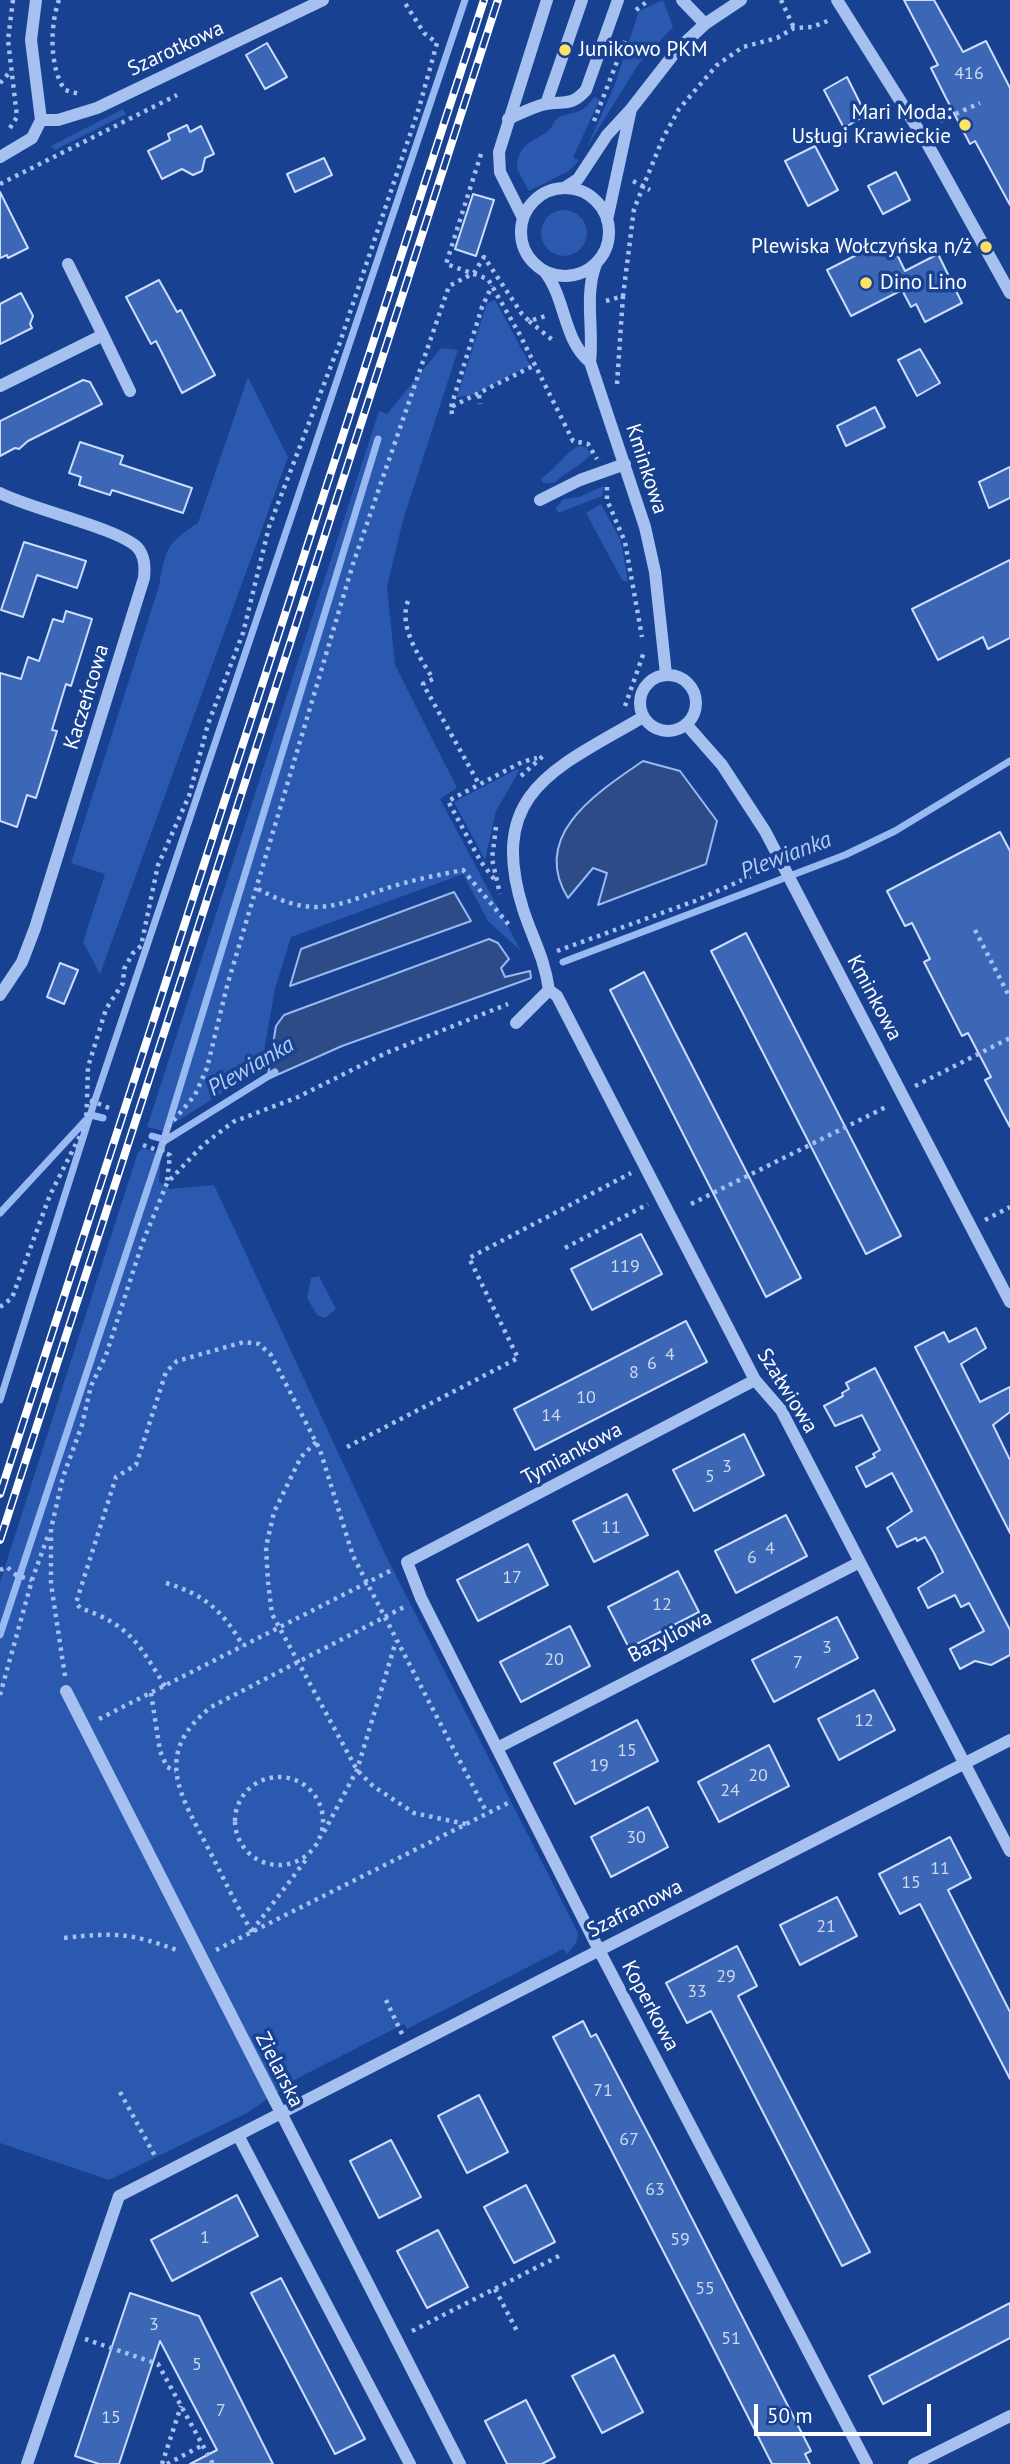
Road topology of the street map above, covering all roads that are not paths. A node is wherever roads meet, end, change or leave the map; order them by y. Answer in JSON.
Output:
{"nodes":[{"id":1,"x":37,"y":0,"type":"edge"},
{"id":2,"x":323,"y":0,"type":"edge"},
{"id":3,"x":547,"y":0,"type":"edge"},
{"id":4,"x":582,"y":0,"type":"edge"},
{"id":5,"x":618,"y":0,"type":"edge"},
{"id":6,"x":682,"y":0,"type":"edge"},
{"id":7,"x":741,"y":0,"type":"edge"},
{"id":8,"x":836,"y":0,"type":"edge"},
{"id":9,"x":705,"y":24,"type":"junction"},
{"id":10,"x":546,"y":104,"type":"junction"},
{"id":11,"x":631,"y":109,"type":"junction"},
{"id":12,"x":508,"y":119,"type":"junction"},
{"id":13,"x":41,"y":120,"type":"junction"},
{"id":14,"x":0,"y":157,"type":"edge"},
{"id":15,"x":564,"y":188,"type":"junction"},
{"id":16,"x":523,"y":218,"type":"junction"},
{"id":17,"x":607,"y":220,"type":"junction"},
{"id":18,"x":68,"y":264,"type":"dead end"},
{"id":19,"x":596,"y":264,"type":"junction"},
{"id":20,"x":545,"y":272,"type":"junction"},
{"id":21,"x":1010,"y":293,"type":"edge"},
{"id":22,"x":103,"y":335,"type":"junction"},
{"id":23,"x":590,"y":362,"type":"junction"},
{"id":24,"x":0,"y":386,"type":"edge"},
{"id":25,"x":131,"y":391,"type":"dead end"},
{"id":26,"x":625,"y":464,"type":"junction"},
{"id":27,"x":0,"y":493,"type":"edge"},
{"id":28,"x":540,"y":500,"type":"dead end"},
{"id":29,"x":666,"y":674,"type":"junction"},
{"id":30,"x":643,"y":717,"type":"junction"},
{"id":31,"x":686,"y":724,"type":"junction"},
{"id":32,"x":549,"y":990,"type":"junction"},
{"id":33,"x":0,"y":995,"type":"edge"},
{"id":34,"x":516,"y":1023,"type":"dead end"},
{"id":35,"x":1010,"y":1302,"type":"edge"},
{"id":36,"x":755,"y":1380,"type":"junction"},
{"id":37,"x":407,"y":1562,"type":"joint"},
{"id":38,"x":860,"y":1562,"type":"junction"},
{"id":39,"x":66,"y":1691,"type":"road end"},
{"id":40,"x":1010,"y":1740,"type":"edge"},
{"id":41,"x":499,"y":1747,"type":"junction"},
{"id":42,"x":964,"y":1762,"type":"junction"},
{"id":43,"x":1010,"y":1852,"type":"edge"},
{"id":44,"x":598,"y":1950,"type":"junction"},
{"id":45,"x":280,"y":2116,"type":"junction"},
{"id":46,"x":239,"y":2137,"type":"junction"},
{"id":47,"x":1010,"y":2416,"type":"edge"},
{"id":48,"x":27,"y":2464,"type":"edge"},
{"id":49,"x":410,"y":2464,"type":"edge"},
{"id":50,"x":460,"y":2464,"type":"edge"},
{"id":51,"x":867,"y":2464,"type":"edge"},
{"id":52,"x":914,"y":2464,"type":"edge"}],
"edges":[{"from":1,"to":13,"type":"street"},
{"from":2,"to":13,"type":"street","name":"Szarotkowa"},
{"from":3,"to":12,"type":"street"},
{"from":4,"to":10,"type":"street"},
{"from":5,"to":10,"type":"street"},
{"from":6,"to":9,"type":"street"},
{"from":7,"to":9,"type":"street"},
{"from":8,"to":21,"type":"street"},
{"from":9,"to":11,"type":"street"},
{"from":10,"to":12,"type":"street"},
{"from":11,"to":15,"type":"street"},
{"from":11,"to":17,"type":"street"},
{"from":12,"to":16,"type":"street"},
{"from":13,"to":14,"type":"street"},
{"from":15,"to":16,"type":"street"},
{"from":15,"to":17,"type":"street"},
{"from":16,"to":20,"type":"street"},
{"from":17,"to":19,"type":"street"},
{"from":18,"to":22,"type":"street"},
{"from":19,"to":20,"type":"street"},
{"from":19,"to":23,"type":"street"},
{"from":20,"to":23,"type":"street"},
{"from":22,"to":24,"type":"street"},
{"from":22,"to":25,"type":"street"},
{"from":23,"to":26,"type":"street","name":"Kminkowa"},
{"from":26,"to":28,"type":"street"},
{"from":26,"to":29,"type":"street","name":"Kminkowa"},
{"from":27,"to":33,"type":"street","name":"Kaczeńcowa"},
{"from":29,"to":30,"type":"street"},
{"from":29,"to":31,"type":"street"},
{"from":30,"to":31,"type":"street"},
{"from":30,"to":32,"type":"street"},
{"from":31,"to":35,"type":"street","name":"Kminkowa"},
{"from":32,"to":34,"type":"street"},
{"from":32,"to":36,"type":"street","name":"Szałwiowa"},
{"from":36,"to":37,"type":"street","name":"Tymiankowa"},
{"from":36,"to":38,"type":"street","name":"Szałwiowa"},
{"from":37,"to":41,"type":"street","name":"Koperkowa"},
{"from":38,"to":41,"type":"street","name":"Bazyliowa"},
{"from":38,"to":42,"type":"street","name":"Szałwiowa"},
{"from":39,"to":45,"type":"street","name":"Zielarska"},
{"from":40,"to":42,"type":"street","name":"Szafranowa"},
{"from":41,"to":44,"type":"street","name":"Koperkowa"},
{"from":42,"to":43,"type":"street","name":"Szałwiowa"},
{"from":42,"to":44,"type":"street","name":"Szafranowa"},
{"from":44,"to":45,"type":"street","name":"Szafranowa"},
{"from":44,"to":51,"type":"street","name":"Koperkowa"},
{"from":45,"to":46,"type":"street","name":"Szafranowa"},
{"from":45,"to":50,"type":"street","name":"Zielarska"},
{"from":46,"to":48,"type":"street","name":"Szafranowa"},
{"from":46,"to":49,"type":"street"},
{"from":47,"to":52,"type":"street"}]}
